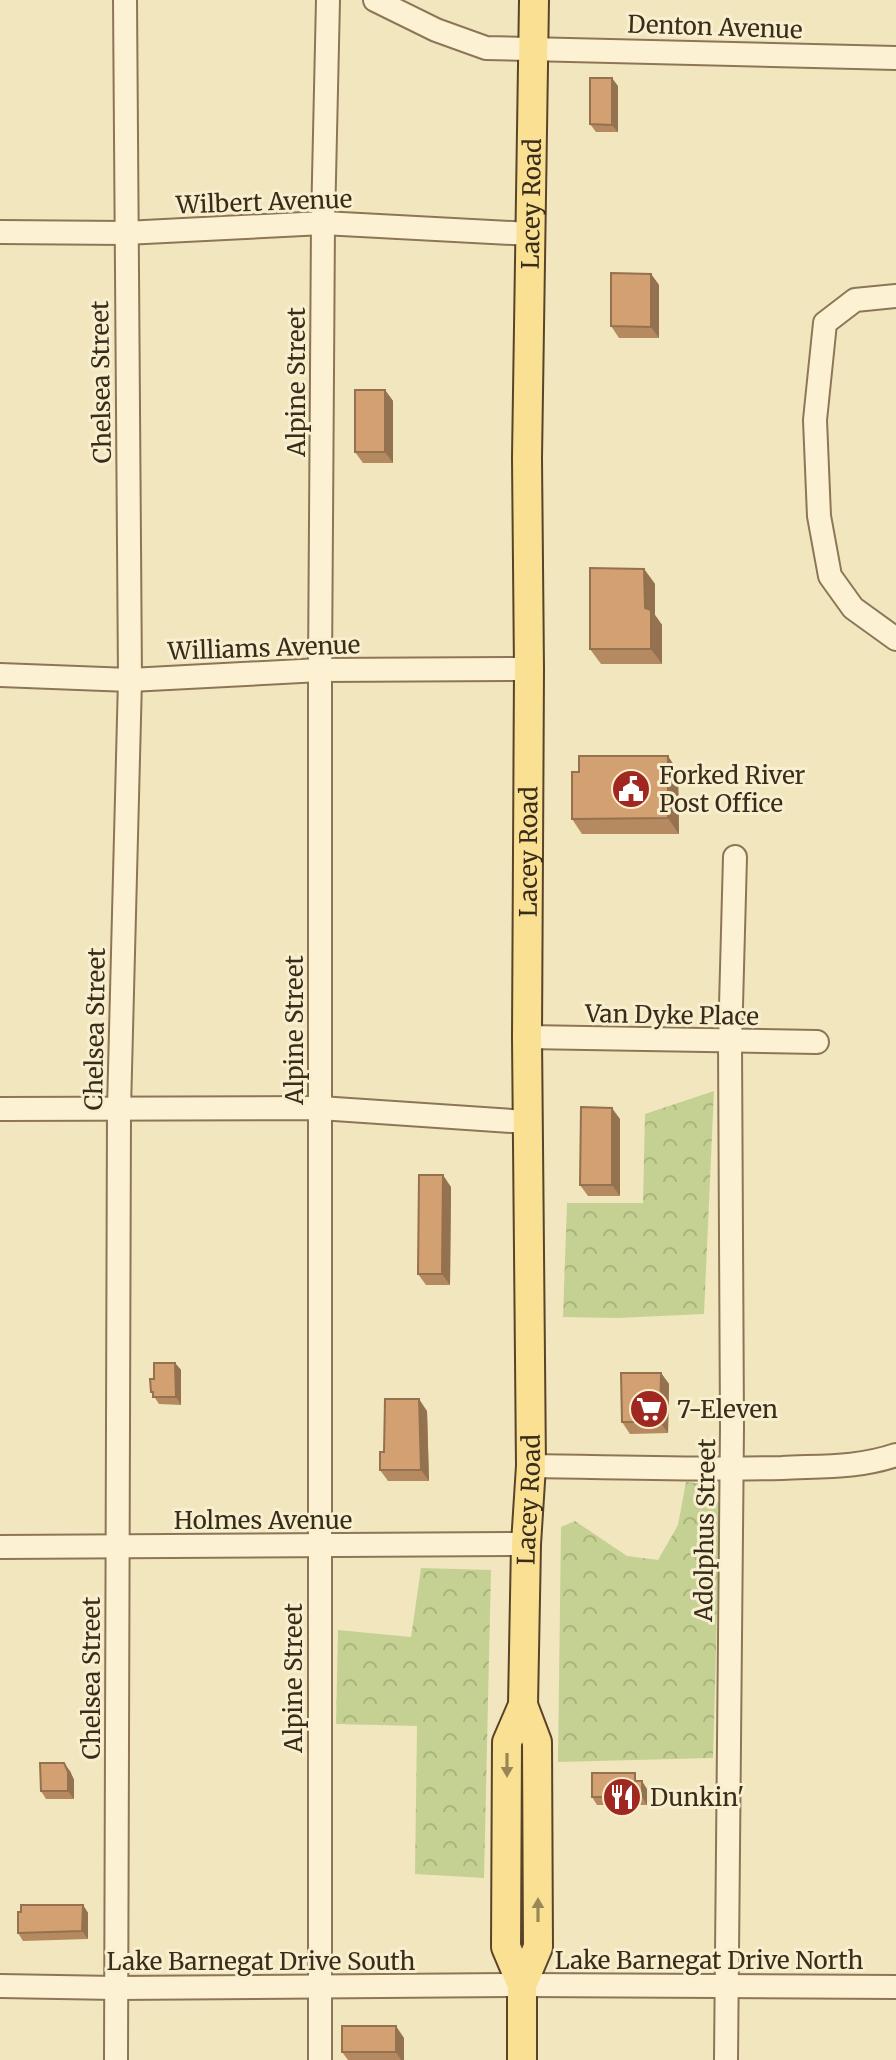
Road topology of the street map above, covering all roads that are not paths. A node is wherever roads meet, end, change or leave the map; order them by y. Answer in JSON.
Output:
{"nodes":[{"id":1,"x":125,"y":0,"type":"edge"},
{"id":2,"x":328,"y":0,"type":"edge"},
{"id":3,"x":375,"y":0,"type":"edge"},
{"id":4,"x":534,"y":0,"type":"edge"},
{"id":5,"x":533,"y":48,"type":"junction"},
{"id":6,"x":896,"y":58,"type":"edge"},
{"id":7,"x":323,"y":223,"type":"junction"},
{"id":8,"x":0,"y":232,"type":"edge"},
{"id":9,"x":125,"y":233,"type":"junction"},
{"id":10,"x":530,"y":234,"type":"junction"},
{"id":11,"x":896,"y":296,"type":"edge"},
{"id":12,"x":896,"y":639,"type":"edge"},
{"id":13,"x":529,"y":669,"type":"junction"},
{"id":14,"x":320,"y":670,"type":"junction"},
{"id":15,"x":0,"y":675,"type":"edge"},
{"id":16,"x":130,"y":680,"type":"junction"},
{"id":17,"x":735,"y":857,"type":"dead end"},
{"id":18,"x":527,"y":1037,"type":"junction"},
{"id":19,"x":817,"y":1042,"type":"dead end"},
{"id":20,"x":730,"y":1043,"type":"junction"},
{"id":21,"x":320,"y":1108,"type":"junction"},
{"id":22,"x":0,"y":1109,"type":"edge"},
{"id":23,"x":119,"y":1109,"type":"junction"},
{"id":24,"x":527,"y":1122,"type":"junction"},
{"id":25,"x":896,"y":1455,"type":"edge"},
{"id":26,"x":531,"y":1466,"type":"junction"},
{"id":27,"x":731,"y":1469,"type":"junction"},
{"id":28,"x":526,"y":1544,"type":"junction"},
{"id":29,"x":319,"y":1546,"type":"junction"},
{"id":30,"x":0,"y":1547,"type":"edge"},
{"id":31,"x":118,"y":1547,"type":"junction"},
{"id":32,"x":522,"y":1985,"type":"junction"},
{"id":33,"x":726,"y":1985,"type":"junction"},
{"id":34,"x":0,"y":1986,"type":"edge"},
{"id":35,"x":896,"y":1987,"type":"edge"},
{"id":36,"x":116,"y":1988,"type":"junction"},
{"id":37,"x":320,"y":1988,"type":"junction"},
{"id":38,"x":116,"y":2060,"type":"edge"},
{"id":39,"x":320,"y":2060,"type":"edge"},
{"id":40,"x":522,"y":2060,"type":"edge"},
{"id":41,"x":726,"y":2060,"type":"edge"}],
"edges":[{"from":1,"to":9,"type":"street","name":"Chelsea Street"},
{"from":2,"to":7,"type":"street","name":"Alpine Street"},
{"from":3,"to":5,"type":"street","name":"Denton Avenue"},
{"from":4,"to":5,"type":"main road","name":"Lacey Road"},
{"from":5,"to":6,"type":"street","name":"Denton Avenue"},
{"from":5,"to":10,"type":"main road","name":"Lacey Road"},
{"from":7,"to":9,"type":"street","name":"Wilbert Avenue"},
{"from":7,"to":10,"type":"street","name":"Wilbert Avenue"},
{"from":7,"to":14,"type":"street","name":"Alpine Street"},
{"from":8,"to":9,"type":"street","name":"Wilbert Avenue"},
{"from":9,"to":16,"type":"street","name":"Chelsea Street"},
{"from":10,"to":13,"type":"main road","name":"Lacey Road"},
{"from":11,"to":12,"type":"street"},
{"from":13,"to":14,"type":"street","name":"Williams Avenue"},
{"from":13,"to":18,"type":"main road","name":"Lacey Road"},
{"from":14,"to":16,"type":"street","name":"Williams Avenue"},
{"from":14,"to":21,"type":"street","name":"Alpine Street"},
{"from":15,"to":16,"type":"street","name":"Williams Avenue"},
{"from":16,"to":23,"type":"street","name":"Chelsea Street"},
{"from":17,"to":20,"type":"street","name":"Adolphus Street"},
{"from":18,"to":20,"type":"street","name":"Van Dyke Place"},
{"from":18,"to":24,"type":"main road","name":"Lacey Road"},
{"from":19,"to":20,"type":"street","name":"Van Dyke Place"},
{"from":20,"to":27,"type":"street","name":"Adolphus Street"},
{"from":21,"to":23,"type":"street"},
{"from":21,"to":24,"type":"street"},
{"from":21,"to":29,"type":"street","name":"Alpine Street"},
{"from":22,"to":23,"type":"street"},
{"from":23,"to":31,"type":"street","name":"Chelsea Street"},
{"from":24,"to":26,"type":"main road","name":"Lacey Road"},
{"from":25,"to":27,"type":"street"},
{"from":26,"to":27,"type":"street"},
{"from":26,"to":28,"type":"main road","name":"Lacey Road"},
{"from":27,"to":33,"type":"street","name":"Adolphus Street"},
{"from":28,"to":29,"type":"street","name":"Holmes Avenue"},
{"from":28,"to":32,"type":"main road","name":"Lacey Road"},
{"from":29,"to":31,"type":"street","name":"Holmes Avenue"},
{"from":29,"to":37,"type":"street","name":"Alpine Street"},
{"from":30,"to":31,"type":"street","name":"Holmes Avenue"},
{"from":31,"to":36,"type":"street","name":"Chelsea Street"},
{"from":32,"to":33,"type":"street","name":"Lake Barnegat Drive North"},
{"from":32,"to":37,"type":"street","name":"Lake Barnegat Drive South"},
{"from":32,"to":40,"type":"main road","name":"Lacey Road"},
{"from":33,"to":35,"type":"street","name":"Lake Barnegat Drive North"},
{"from":33,"to":41,"type":"street","name":"Adolphus Street"},
{"from":34,"to":36,"type":"street","name":"Lake Barnegat Drive South"},
{"from":36,"to":37,"type":"street","name":"Lake Barnegat Drive South"},
{"from":36,"to":38,"type":"street","name":"Chelsea Street"},
{"from":37,"to":39,"type":"street","name":"Alpine Street"}]}
